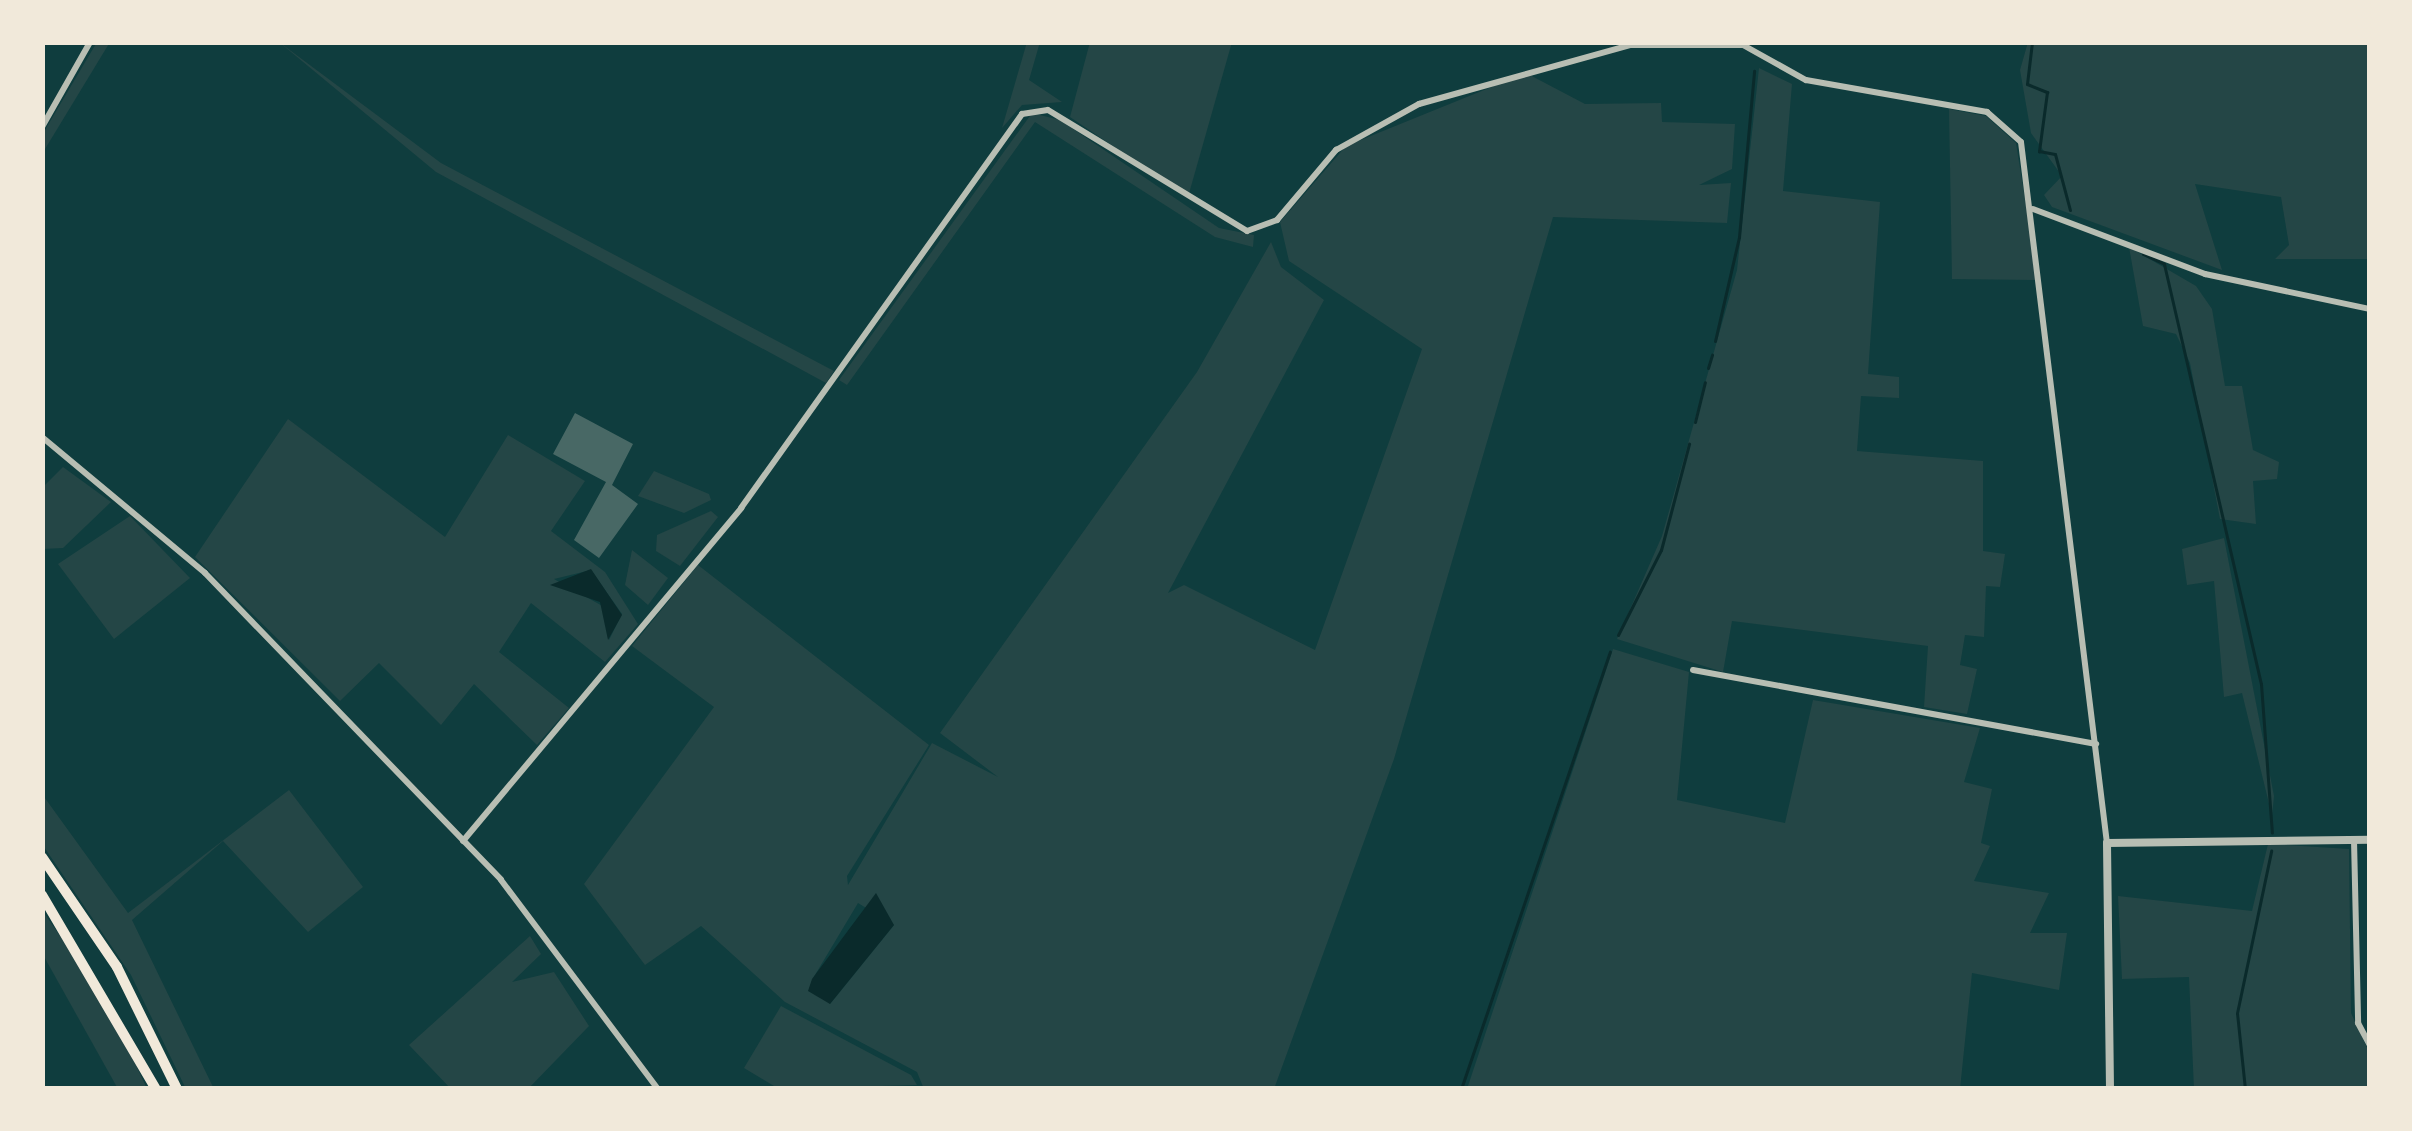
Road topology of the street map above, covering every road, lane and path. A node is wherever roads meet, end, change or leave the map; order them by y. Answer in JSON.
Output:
{"nodes":[{"id":1,"x":90,"y":42,"type":"edge"},
{"id":2,"x":1743,"y":43,"type":"edge"},
{"id":3,"x":42,"y":127,"type":"edge"},
{"id":4,"x":2033,"y":209,"type":"junction"},
{"id":5,"x":2370,"y":309,"type":"edge"},
{"id":6,"x":42,"y":437,"type":"edge"},
{"id":7,"x":1693,"y":670,"type":"dead end"},
{"id":8,"x":2096,"y":744,"type":"junction"},
{"id":9,"x":2354,"y":840,"type":"junction"},
{"id":10,"x":2370,"y":840,"type":"edge"},
{"id":11,"x":464,"y":841,"type":"junction"},
{"id":12,"x":2107,"y":843,"type":"junction"},
{"id":13,"x":42,"y":857,"type":"edge"},
{"id":14,"x":42,"y":895,"type":"edge"},
{"id":15,"x":2370,"y":1046,"type":"edge"},
{"id":16,"x":156,"y":1089,"type":"edge"},
{"id":17,"x":177,"y":1089,"type":"edge"},
{"id":18,"x":658,"y":1089,"type":"edge"},
{"id":19,"x":2110,"y":1089,"type":"edge"}],
"edges":[{"from":1,"to":3,"type":"street"},
{"from":2,"to":4,"type":"street"},
{"from":2,"to":11,"type":"street"},
{"from":4,"to":5,"type":"street"},
{"from":4,"to":8,"type":"street"},
{"from":6,"to":11,"type":"street"},
{"from":7,"to":8,"type":"street"},
{"from":8,"to":12,"type":"street"},
{"from":9,"to":10,"type":"street"},
{"from":9,"to":12,"type":"street"},
{"from":9,"to":15,"type":"street"},
{"from":11,"to":18,"type":"street"},
{"from":12,"to":19,"type":"street"},
{"from":13,"to":17,"type":"highway"},
{"from":14,"to":16,"type":"highway"}]}
